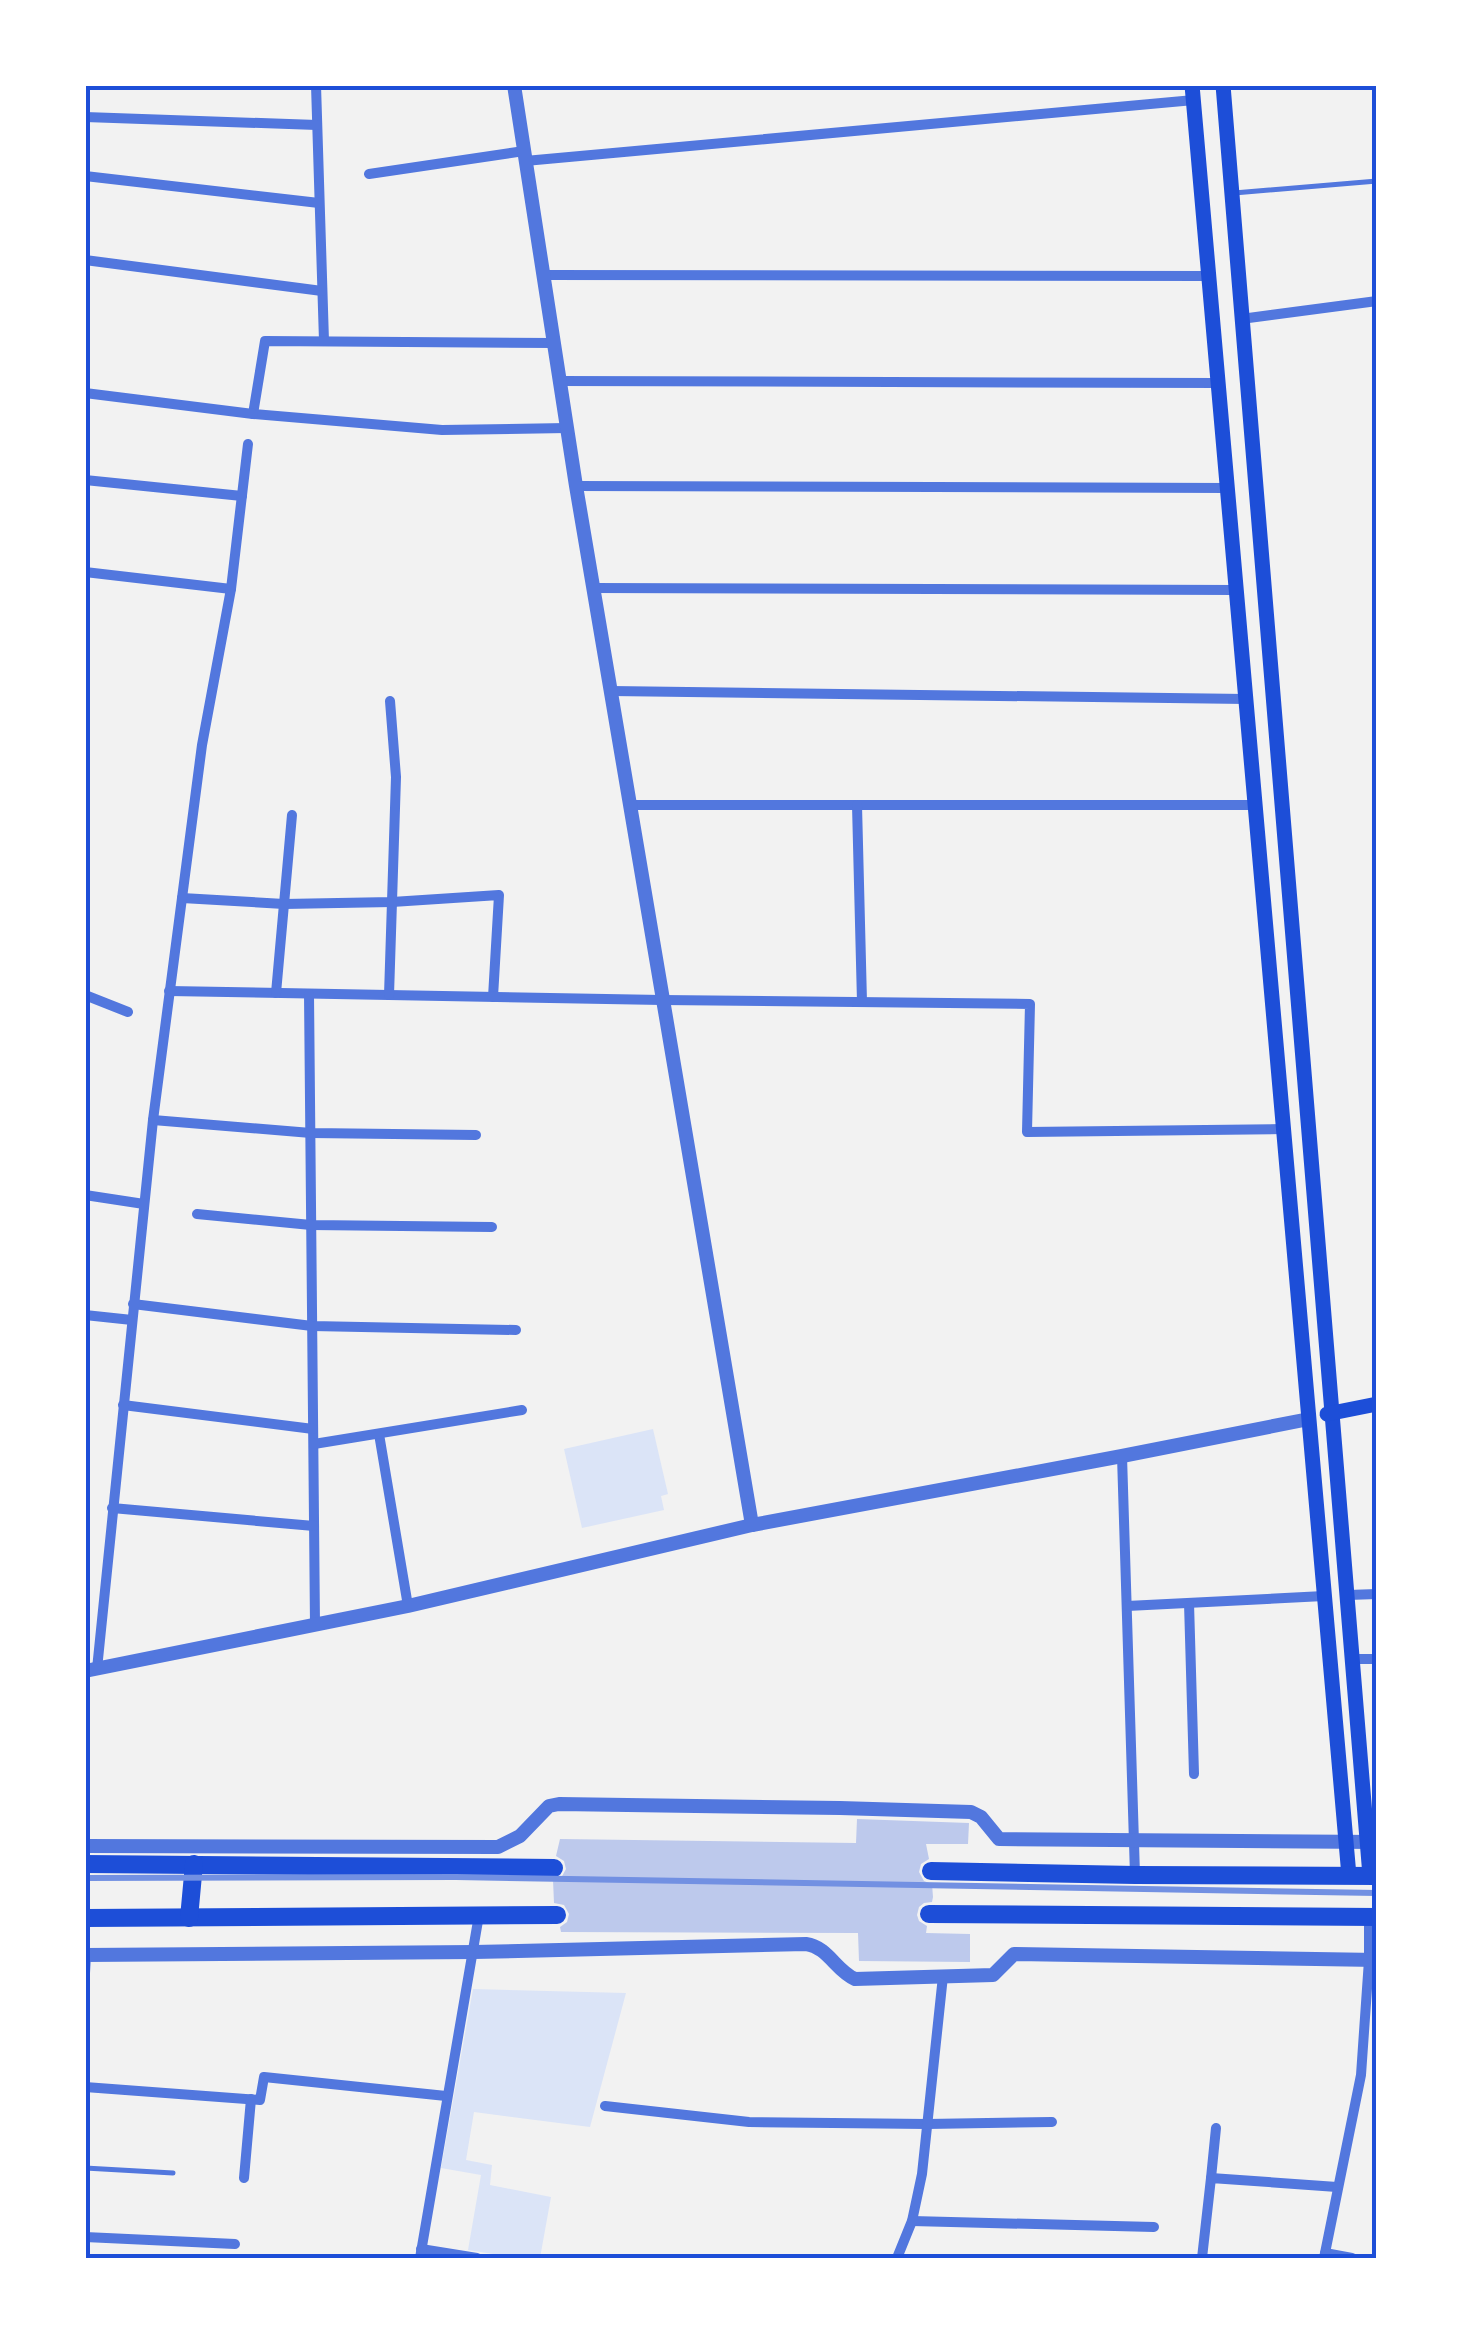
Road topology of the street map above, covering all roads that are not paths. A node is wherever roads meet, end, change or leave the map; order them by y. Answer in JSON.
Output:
{"nodes":[{"id":1,"x":316,"y":85,"type":"edge"},
{"id":2,"x":514,"y":85,"type":"edge"},
{"id":3,"x":1222,"y":85,"type":"edge"},
{"id":4,"x":1193,"y":93,"type":"edge"},
{"id":5,"x":85,"y":117,"type":"edge"},
{"id":6,"x":317,"y":125,"type":"junction"},
{"id":7,"x":85,"y":142,"type":"edge"},
{"id":8,"x":525,"y":156,"type":"junction"},
{"id":9,"x":369,"y":174,"type":"dead end"},
{"id":10,"x":85,"y":178,"type":"edge"},
{"id":11,"x":1377,"y":182,"type":"edge"},
{"id":12,"x":1232,"y":194,"type":"junction"},
{"id":13,"x":319,"y":203,"type":"junction"},
{"id":14,"x":85,"y":260,"type":"edge"},
{"id":15,"x":543,"y":275,"type":"junction"},
{"id":16,"x":1209,"y":276,"type":"junction"},
{"id":17,"x":322,"y":291,"type":"junction"},
{"id":18,"x":1377,"y":300,"type":"edge"},
{"id":19,"x":1242,"y":319,"type":"junction"},
{"id":20,"x":324,"y":341,"type":"junction"},
{"id":21,"x":554,"y":343,"type":"junction"},
{"id":22,"x":559,"y":381,"type":"junction"},
{"id":23,"x":1218,"y":383,"type":"junction"},
{"id":24,"x":85,"y":393,"type":"edge"},
{"id":25,"x":253,"y":414,"type":"junction"},
{"id":26,"x":567,"y":428,"type":"junction"},
{"id":27,"x":248,"y":444,"type":"dead end"},
{"id":28,"x":85,"y":480,"type":"edge"},
{"id":29,"x":576,"y":486,"type":"junction"},
{"id":30,"x":1228,"y":488,"type":"junction"},
{"id":31,"x":242,"y":496,"type":"junction"},
{"id":32,"x":85,"y":572,"type":"edge"},
{"id":33,"x":593,"y":588,"type":"junction"},
{"id":34,"x":231,"y":589,"type":"junction"},
{"id":35,"x":1236,"y":590,"type":"junction"},
{"id":36,"x":610,"y":692,"type":"junction"},
{"id":37,"x":1246,"y":698,"type":"junction"},
{"id":38,"x":390,"y":701,"type":"dead end"},
{"id":39,"x":630,"y":804,"type":"junction"},
{"id":40,"x":857,"y":805,"type":"junction"},
{"id":41,"x":1255,"y":805,"type":"junction"},
{"id":42,"x":292,"y":815,"type":"dead end"},
{"id":43,"x":182,"y":898,"type":"junction"},
{"id":44,"x":392,"y":902,"type":"junction"},
{"id":45,"x":284,"y":904,"type":"junction"},
{"id":46,"x":170,"y":991,"type":"junction"},
{"id":47,"x":276,"y":993,"type":"junction"},
{"id":48,"x":309,"y":994,"type":"junction"},
{"id":49,"x":85,"y":995,"type":"edge"},
{"id":50,"x":389,"y":995,"type":"junction"},
{"id":51,"x":492,"y":997,"type":"junction"},
{"id":52,"x":662,"y":1000,"type":"junction"},
{"id":53,"x":862,"y":1002,"type":"junction"},
{"id":54,"x":128,"y":1012,"type":"dead end"},
{"id":55,"x":153,"y":1120,"type":"junction"},
{"id":56,"x":1284,"y":1129,"type":"junction"},
{"id":57,"x":310,"y":1133,"type":"junction"},
{"id":58,"x":476,"y":1135,"type":"dead end"},
{"id":59,"x":85,"y":1195,"type":"edge"},
{"id":60,"x":144,"y":1204,"type":"junction"},
{"id":61,"x":197,"y":1214,"type":"dead end"},
{"id":62,"x":311,"y":1226,"type":"junction"},
{"id":63,"x":492,"y":1227,"type":"dead end"},
{"id":64,"x":134,"y":1304,"type":"junction"},
{"id":65,"x":85,"y":1315,"type":"edge"},
{"id":66,"x":132,"y":1320,"type":"junction"},
{"id":67,"x":312,"y":1326,"type":"junction"},
{"id":68,"x":516,"y":1330,"type":"dead end"},
{"id":69,"x":1377,"y":1404,"type":"edge"},
{"id":70,"x":123,"y":1405,"type":"junction"},
{"id":71,"x":522,"y":1410,"type":"dead end"},
{"id":72,"x":1333,"y":1412,"type":"junction"},
{"id":73,"x":1309,"y":1419,"type":"junction"},
{"id":74,"x":313,"y":1428,"type":"junction"},
{"id":75,"x":378,"y":1434,"type":"junction"},
{"id":76,"x":314,"y":1444,"type":"junction"},
{"id":77,"x":1122,"y":1456,"type":"junction"},
{"id":78,"x":112,"y":1508,"type":"junction"},
{"id":79,"x":752,"y":1525,"type":"junction"},
{"id":80,"x":314,"y":1526,"type":"junction"},
{"id":81,"x":1348,"y":1594,"type":"junction"},
{"id":82,"x":1377,"y":1594,"type":"edge"},
{"id":83,"x":1324,"y":1596,"type":"junction"},
{"id":84,"x":1188,"y":1602,"type":"junction"},
{"id":85,"x":408,"y":1606,"type":"junction"},
{"id":86,"x":1127,"y":1606,"type":"junction"},
{"id":87,"x":315,"y":1625,"type":"junction"},
{"id":88,"x":1377,"y":1658,"type":"edge"},
{"id":89,"x":1353,"y":1659,"type":"junction"},
{"id":90,"x":91,"y":1670,"type":"edge"},
{"id":91,"x":1194,"y":1774,"type":"dead end"},
{"id":92,"x":1133,"y":1841,"type":"junction"},
{"id":93,"x":1372,"y":1842,"type":"edge"},
{"id":94,"x":1346,"y":1843,"type":"junction"},
{"id":95,"x":85,"y":1846,"type":"edge"},
{"id":96,"x":85,"y":1864,"type":"edge"},
{"id":97,"x":194,"y":1864,"type":"junction"},
{"id":98,"x":554,"y":1868,"type":"dead end"},
{"id":99,"x":931,"y":1871,"type":"dead end"},
{"id":100,"x":1135,"y":1875,"type":"junction"},
{"id":101,"x":1349,"y":1876,"type":"junction"},
{"id":102,"x":1374,"y":1876,"type":"edge"},
{"id":103,"x":930,"y":1914,"type":"dead end"},
{"id":104,"x":479,"y":1915,"type":"junction"},
{"id":105,"x":557,"y":1915,"type":"dead end"},
{"id":106,"x":1373,"y":1916,"type":"edge"},
{"id":107,"x":85,"y":1918,"type":"edge"},
{"id":108,"x":189,"y":1918,"type":"junction"},
{"id":109,"x":474,"y":1952,"type":"junction"},
{"id":110,"x":85,"y":1955,"type":"edge"},
{"id":111,"x":1373,"y":1960,"type":"edge"},
{"id":112,"x":85,"y":1973,"type":"edge"},
{"id":113,"x":943,"y":1976,"type":"junction"},
{"id":114,"x":85,"y":2088,"type":"edge"},
{"id":115,"x":446,"y":2096,"type":"junction"},
{"id":116,"x":251,"y":2099,"type":"junction"},
{"id":117,"x":604,"y":2106,"type":"dead end"},
{"id":118,"x":1052,"y":2122,"type":"dead end"},
{"id":119,"x":927,"y":2124,"type":"junction"},
{"id":120,"x":1216,"y":2128,"type":"dead end"},
{"id":121,"x":85,"y":2168,"type":"edge"},
{"id":122,"x":172,"y":2172,"type":"dead end"},
{"id":123,"x":244,"y":2178,"type":"dead end"},
{"id":124,"x":1211,"y":2178,"type":"junction"},
{"id":125,"x":1337,"y":2187,"type":"junction"},
{"id":126,"x":912,"y":2221,"type":"junction"},
{"id":127,"x":1154,"y":2226,"type":"dead end"},
{"id":128,"x":85,"y":2238,"type":"edge"},
{"id":129,"x":235,"y":2244,"type":"dead end"},
{"id":130,"x":420,"y":2253,"type":"edge"},
{"id":131,"x":1324,"y":2255,"type":"edge"},
{"id":132,"x":478,"y":2258,"type":"edge"},
{"id":133,"x":897,"y":2258,"type":"edge"},
{"id":134,"x":1202,"y":2258,"type":"edge"},
{"id":135,"x":1352,"y":2258,"type":"edge"}],
"edges":[{"from":1,"to":6,"type":"street"},
{"from":2,"to":8,"type":"street"},
{"from":3,"to":12,"type":"main road"},
{"from":4,"to":8,"type":"street"},
{"from":4,"to":16,"type":"main road"},
{"from":5,"to":6,"type":"street"},
{"from":6,"to":13,"type":"street"},
{"from":7,"to":10,"type":"street"},
{"from":8,"to":9,"type":"street"},
{"from":8,"to":15,"type":"street"},
{"from":10,"to":13,"type":"street"},
{"from":11,"to":12,"type":"lane"},
{"from":12,"to":19,"type":"main road"},
{"from":13,"to":17,"type":"street"},
{"from":14,"to":17,"type":"street"},
{"from":15,"to":16,"type":"street"},
{"from":15,"to":21,"type":"street"},
{"from":16,"to":23,"type":"main road"},
{"from":17,"to":20,"type":"street"},
{"from":18,"to":19,"type":"street"},
{"from":19,"to":72,"type":"main road"},
{"from":20,"to":21,"type":"street"},
{"from":20,"to":25,"type":"street"},
{"from":21,"to":22,"type":"street"},
{"from":22,"to":23,"type":"street"},
{"from":22,"to":26,"type":"street"},
{"from":23,"to":30,"type":"main road"},
{"from":24,"to":25,"type":"street"},
{"from":25,"to":26,"type":"street"},
{"from":26,"to":29,"type":"street"},
{"from":27,"to":31,"type":"street"},
{"from":28,"to":31,"type":"street"},
{"from":29,"to":30,"type":"street"},
{"from":29,"to":33,"type":"street"},
{"from":30,"to":35,"type":"main road"},
{"from":31,"to":34,"type":"street"},
{"from":32,"to":34,"type":"street"},
{"from":33,"to":35,"type":"street"},
{"from":33,"to":36,"type":"street"},
{"from":34,"to":43,"type":"street"},
{"from":35,"to":37,"type":"main road"},
{"from":36,"to":37,"type":"street"},
{"from":36,"to":39,"type":"street"},
{"from":37,"to":41,"type":"main road"},
{"from":38,"to":44,"type":"street"},
{"from":39,"to":40,"type":"street"},
{"from":39,"to":52,"type":"street"},
{"from":40,"to":41,"type":"street"},
{"from":40,"to":53,"type":"street"},
{"from":41,"to":56,"type":"main road"},
{"from":42,"to":45,"type":"street"},
{"from":43,"to":45,"type":"street"},
{"from":43,"to":46,"type":"street"},
{"from":44,"to":45,"type":"street"},
{"from":44,"to":50,"type":"street"},
{"from":44,"to":51,"type":"street"},
{"from":45,"to":47,"type":"street"},
{"from":46,"to":47,"type":"street"},
{"from":46,"to":55,"type":"street"},
{"from":47,"to":48,"type":"street"},
{"from":48,"to":50,"type":"street"},
{"from":48,"to":57,"type":"street"},
{"from":49,"to":54,"type":"street"},
{"from":50,"to":51,"type":"street"},
{"from":51,"to":52,"type":"street"},
{"from":52,"to":53,"type":"street"},
{"from":52,"to":79,"type":"street"},
{"from":53,"to":56,"type":"street"},
{"from":55,"to":57,"type":"street"},
{"from":55,"to":60,"type":"street"},
{"from":56,"to":73,"type":"main road"},
{"from":57,"to":58,"type":"street"},
{"from":57,"to":62,"type":"street"},
{"from":59,"to":60,"type":"street"},
{"from":60,"to":64,"type":"street"},
{"from":61,"to":62,"type":"street"},
{"from":62,"to":63,"type":"street"},
{"from":62,"to":67,"type":"street"},
{"from":64,"to":66,"type":"street"},
{"from":64,"to":67,"type":"street"},
{"from":65,"to":66,"type":"street"},
{"from":66,"to":70,"type":"street"},
{"from":67,"to":68,"type":"street"},
{"from":67,"to":74,"type":"street"},
{"from":69,"to":72,"type":"main road"},
{"from":70,"to":74,"type":"street"},
{"from":70,"to":78,"type":"street"},
{"from":71,"to":75,"type":"street"},
{"from":72,"to":73,"type":"main road"},
{"from":72,"to":81,"type":"main road"},
{"from":73,"to":77,"type":"street"},
{"from":73,"to":83,"type":"main road"},
{"from":74,"to":76,"type":"street"},
{"from":75,"to":76,"type":"street"},
{"from":75,"to":85,"type":"street"},
{"from":76,"to":80,"type":"street"},
{"from":77,"to":79,"type":"street"},
{"from":77,"to":86,"type":"street"},
{"from":78,"to":80,"type":"street"},
{"from":78,"to":90,"type":"street"},
{"from":79,"to":85,"type":"street"},
{"from":80,"to":87,"type":"street"},
{"from":81,"to":82,"type":"street"},
{"from":81,"to":89,"type":"main road"},
{"from":83,"to":84,"type":"street"},
{"from":83,"to":94,"type":"main road"},
{"from":84,"to":86,"type":"street"},
{"from":84,"to":91,"type":"street"},
{"from":85,"to":87,"type":"street"},
{"from":86,"to":92,"type":"street"},
{"from":87,"to":90,"type":"street"},
{"from":88,"to":89,"type":"street"},
{"from":89,"to":93,"type":"main road"},
{"from":92,"to":94,"type":"street"},
{"from":92,"to":95,"type":"street"},
{"from":92,"to":100,"type":"street"},
{"from":93,"to":94,"type":"street"},
{"from":93,"to":102,"type":"main road"},
{"from":94,"to":101,"type":"main road"},
{"from":96,"to":97,"type":"main road"},
{"from":97,"to":98,"type":"main road"},
{"from":97,"to":108,"type":"main road"},
{"from":99,"to":100,"type":"main road"},
{"from":100,"to":101,"type":"main road"},
{"from":101,"to":102,"type":"main road"},
{"from":103,"to":106,"type":"main road"},
{"from":104,"to":105,"type":"main road"},
{"from":104,"to":108,"type":"main road"},
{"from":104,"to":109,"type":"street"},
{"from":106,"to":111,"type":"street"},
{"from":107,"to":108,"type":"main road"},
{"from":109,"to":110,"type":"street"},
{"from":109,"to":113,"type":"street"},
{"from":109,"to":115,"type":"street"},
{"from":110,"to":112,"type":"street"},
{"from":111,"to":113,"type":"street"},
{"from":111,"to":125,"type":"street"},
{"from":113,"to":119,"type":"street"},
{"from":114,"to":116,"type":"street"},
{"from":115,"to":116,"type":"street"},
{"from":115,"to":130,"type":"street"},
{"from":116,"to":123,"type":"street"},
{"from":117,"to":119,"type":"street"},
{"from":118,"to":119,"type":"street"},
{"from":119,"to":126,"type":"street"},
{"from":120,"to":124,"type":"street"},
{"from":121,"to":122,"type":"lane"},
{"from":124,"to":125,"type":"street"},
{"from":124,"to":134,"type":"street"},
{"from":125,"to":131,"type":"street"},
{"from":126,"to":127,"type":"street"},
{"from":126,"to":133,"type":"street"},
{"from":128,"to":129,"type":"street"},
{"from":130,"to":132,"type":"street"},
{"from":131,"to":135,"type":"street"}]}
